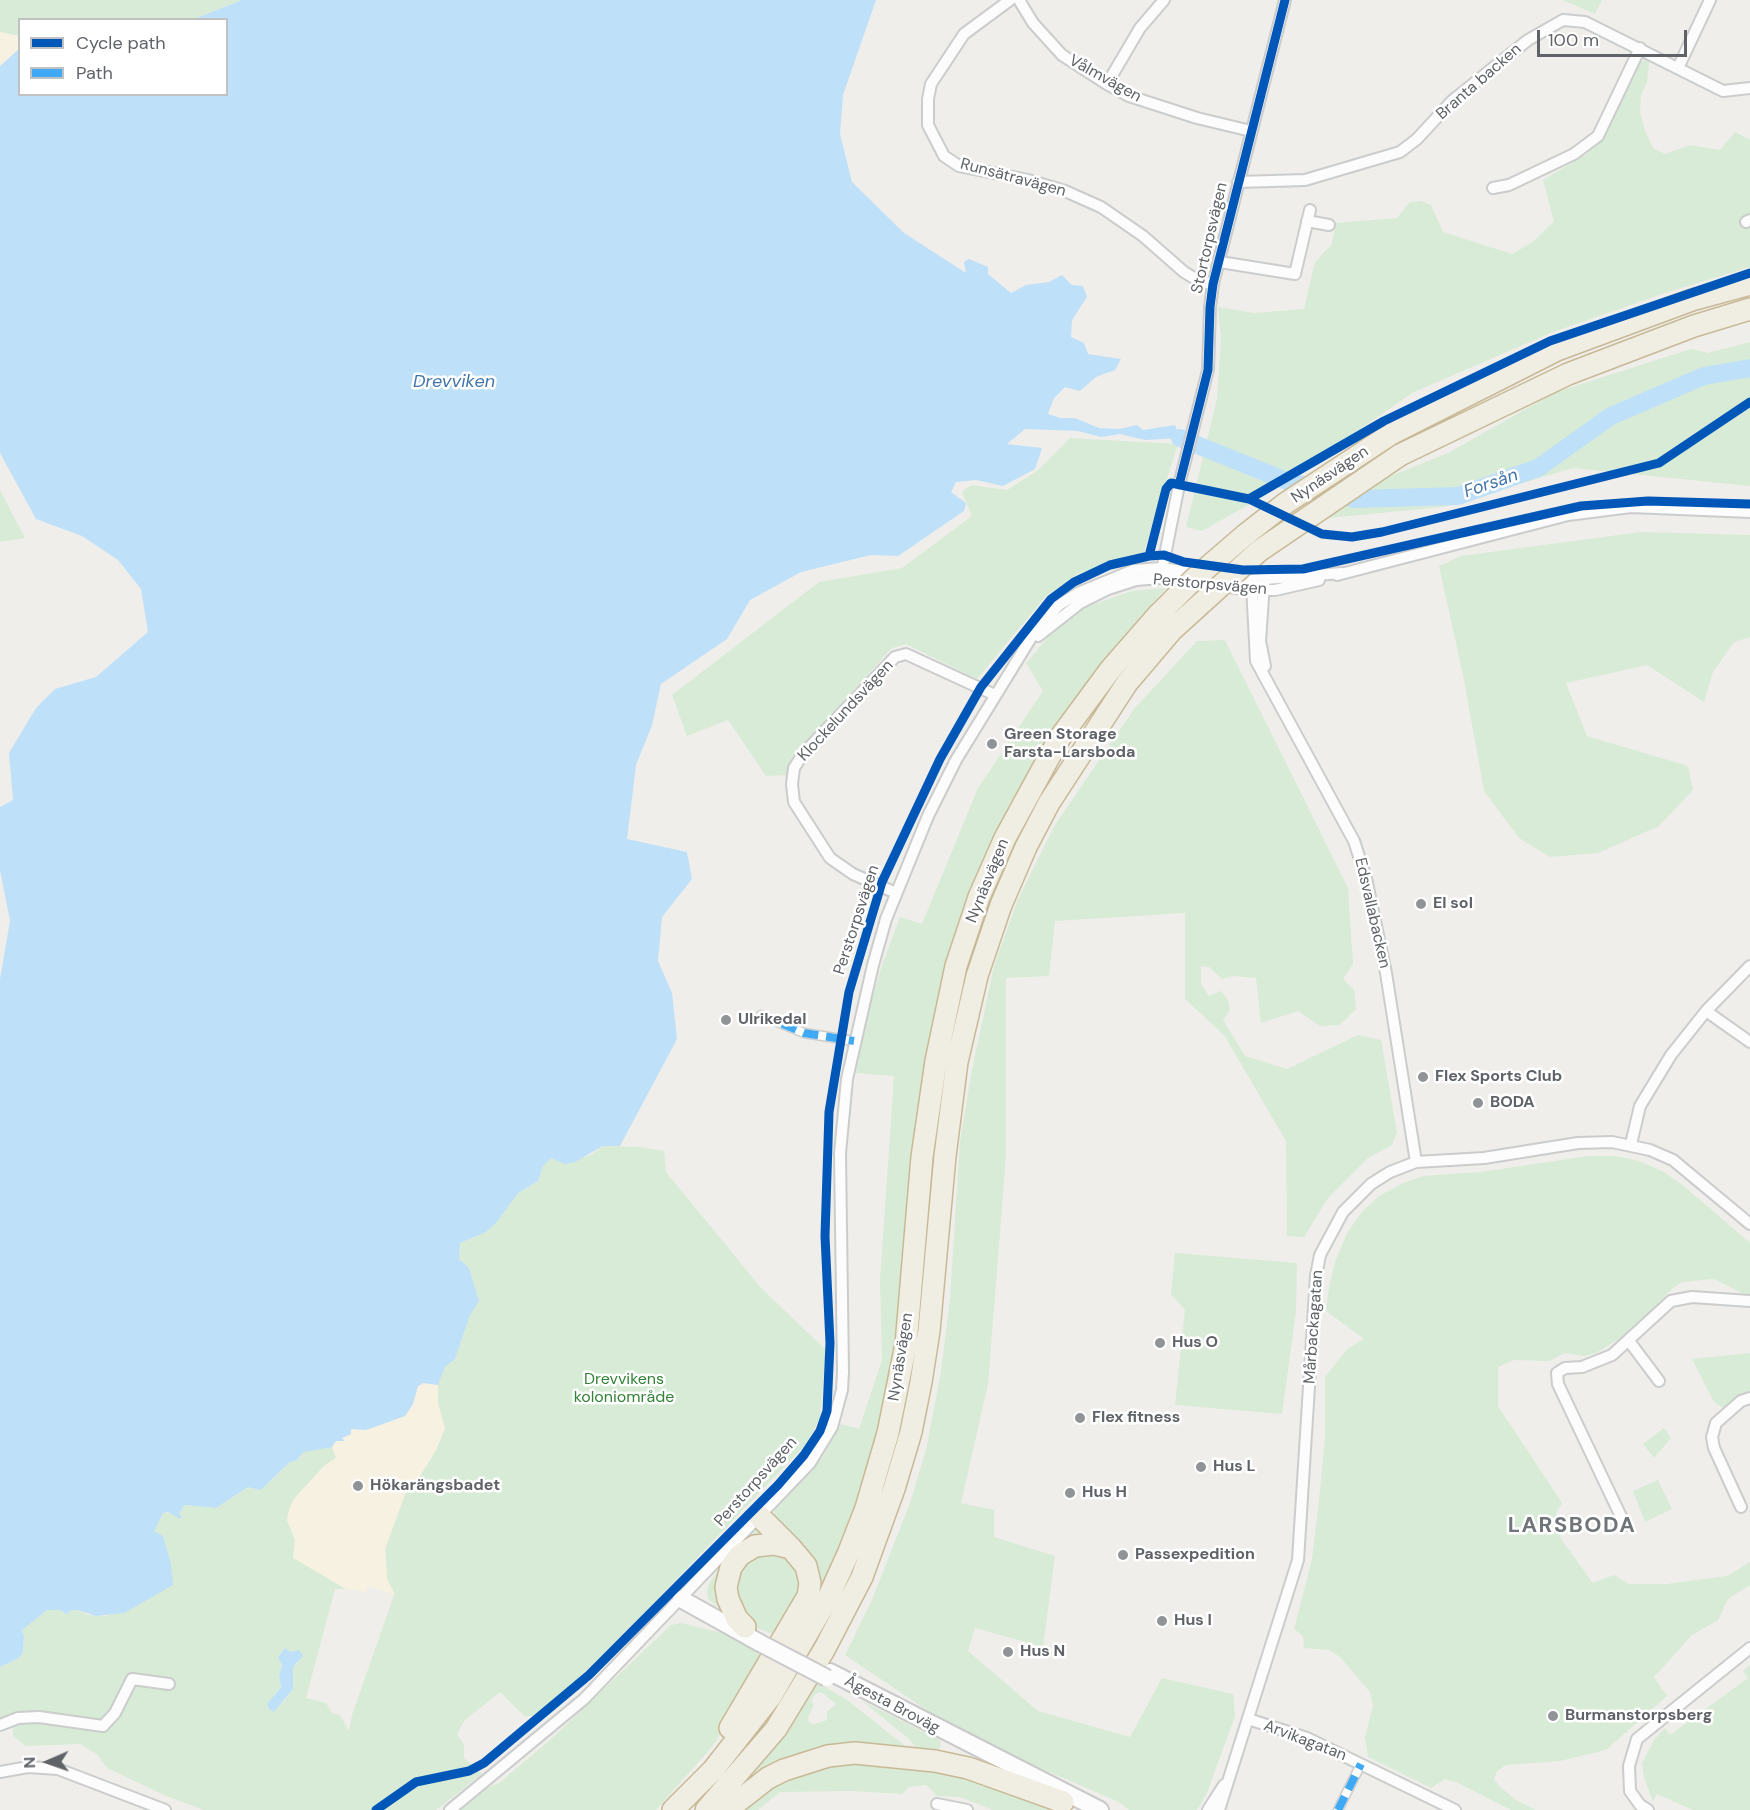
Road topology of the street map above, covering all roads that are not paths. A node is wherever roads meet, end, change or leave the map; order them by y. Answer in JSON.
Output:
{"nodes":[{"id":1,"x":1010,"y":0,"type":"edge"},
{"id":2,"x":1019,"y":0,"type":"edge"},
{"id":3,"x":1164,"y":0,"type":"edge"},
{"id":4,"x":1286,"y":0,"type":"edge"},
{"id":5,"x":1710,"y":0,"type":"edge"},
{"id":6,"x":1640,"y":48,"type":"junction"},
{"id":7,"x":1678,"y":68,"type":"junction"},
{"id":8,"x":1107,"y":84,"type":"junction"},
{"id":9,"x":1750,"y":88,"type":"edge"},
{"id":10,"x":1251,"y":131,"type":"junction"},
{"id":11,"x":1238,"y":182,"type":"junction"},
{"id":12,"x":1494,"y":188,"type":"dead end"},
{"id":13,"x":1329,"y":225,"type":"dead end"},
{"id":14,"x":1220,"y":262,"type":"junction"},
{"id":15,"x":1214,"y":284,"type":"junction"},
{"id":16,"x":1750,"y":284,"type":"edge"},
{"id":17,"x":1750,"y":309,"type":"edge"},
{"id":18,"x":1750,"y":512,"type":"edge"},
{"id":19,"x":1161,"y":573,"type":"junction"},
{"id":20,"x":1258,"y":585,"type":"junction"},
{"id":21,"x":1165,"y":623,"type":"junction"},
{"id":22,"x":995,"y":695,"type":"junction"},
{"id":23,"x":896,"y":893,"type":"junction"},
{"id":24,"x":1750,"y":966,"type":"edge"},
{"id":25,"x":1706,"y":1011,"type":"junction"},
{"id":26,"x":761,"y":1015,"type":"dead end"},
{"id":27,"x":854,"y":1041,"type":"junction"},
{"id":28,"x":1750,"y":1042,"type":"edge"},
{"id":29,"x":1630,"y":1144,"type":"junction"},
{"id":30,"x":1416,"y":1162,"type":"junction"},
{"id":31,"x":1750,"y":1224,"type":"edge"},
{"id":32,"x":1750,"y":1301,"type":"edge"},
{"id":33,"x":1629,"y":1341,"type":"junction"},
{"id":34,"x":1659,"y":1382,"type":"dead end"},
{"id":35,"x":1750,"y":1398,"type":"edge"},
{"id":36,"x":1741,"y":1507,"type":"dead end"},
{"id":37,"x":759,"y":1516,"type":"junction"},
{"id":38,"x":1626,"y":1525,"type":"dead end"},
{"id":39,"x":791,"y":1548,"type":"junction"},
{"id":40,"x":683,"y":1597,"type":"junction"},
{"id":41,"x":756,"y":1636,"type":"junction"},
{"id":42,"x":1750,"y":1647,"type":"edge"},
{"id":43,"x":169,"y":1684,"type":"dead end"},
{"id":44,"x":1248,"y":1719,"type":"junction"},
{"id":45,"x":0,"y":1725,"type":"edge"},
{"id":46,"x":944,"y":1735,"type":"junction"},
{"id":47,"x":927,"y":1760,"type":"junction"},
{"id":48,"x":1361,"y":1764,"type":"junction"},
{"id":49,"x":0,"y":1772,"type":"edge"},
{"id":50,"x":1227,"y":1780,"type":"junction"},
{"id":51,"x":937,"y":1804,"type":"dead end"},
{"id":52,"x":1071,"y":1806,"type":"edge"},
{"id":53,"x":165,"y":1810,"type":"edge"},
{"id":54,"x":450,"y":1810,"type":"edge"},
{"id":55,"x":673,"y":1810,"type":"edge"},
{"id":56,"x":706,"y":1810,"type":"edge"},
{"id":57,"x":727,"y":1810,"type":"edge"},
{"id":58,"x":967,"y":1810,"type":"edge"},
{"id":59,"x":1100,"y":1810,"type":"edge"},
{"id":60,"x":1208,"y":1810,"type":"edge"},
{"id":61,"x":1220,"y":1810,"type":"edge"},
{"id":62,"x":1338,"y":1810,"type":"edge"},
{"id":63,"x":1455,"y":1810,"type":"edge"},
{"id":64,"x":1648,"y":1810,"type":"edge"}],
"edges":[{"from":1,"to":15,"type":"street","name":"Runsätravägen"},
{"from":2,"to":8,"type":"street","name":"Vålmvägen"},
{"from":3,"to":8,"type":"street"},
{"from":4,"to":10,"type":"street","name":"Stortorpsvägen"},
{"from":5,"to":7,"type":"street"},
{"from":6,"to":7,"type":"street","name":"Branta backen"},
{"from":6,"to":11,"type":"street","name":"Branta backen"},
{"from":6,"to":12,"type":"street"},
{"from":7,"to":9,"type":"street","name":"Branta backen"},
{"from":8,"to":10,"type":"street","name":"Vålmvägen"},
{"from":10,"to":11,"type":"street","name":"Stortorpsvägen"},
{"from":11,"to":14,"type":"street","name":"Stortorpsvägen"},
{"from":13,"to":14,"type":"street"},
{"from":14,"to":15,"type":"street","name":"Stortorpsvägen"},
{"from":15,"to":19,"type":"street","name":"Stortorpsvägen"},
{"from":16,"to":21,"type":"highway","name":"Nynäsvägen","bridge":true},
{"from":17,"to":21,"type":"highway","name":"Nynäsvägen","bridge":true},
{"from":18,"to":20,"type":"street","name":"Perstorpsvägen"},
{"from":19,"to":20,"type":"street","name":"Perstorpsvägen"},
{"from":19,"to":22,"type":"street","name":"Perstorpsvägen"},
{"from":20,"to":30,"type":"street","name":"Edsvallabacken"},
{"from":21,"to":55,"type":"highway","name":"Nynäsvägen"},
{"from":21,"to":56,"type":"highway","name":"Nynäsvägen"},
{"from":22,"to":23,"type":"street","name":"Perstorpsvägen"},
{"from":22,"to":23,"type":"street","name":"Klockelundsvägen"},
{"from":23,"to":27,"type":"street","name":"Perstorpsvägen"},
{"from":24,"to":25,"type":"street"},
{"from":25,"to":28,"type":"street"},
{"from":25,"to":29,"type":"street"},
{"from":26,"to":27,"type":"street"},
{"from":27,"to":37,"type":"street","name":"Perstorpsvägen"},
{"from":29,"to":30,"type":"street","name":"Mårbackagatan"},
{"from":29,"to":31,"type":"street","name":"Mårbackagatan"},
{"from":30,"to":44,"type":"street","name":"Mårbackagatan"},
{"from":32,"to":33,"type":"street"},
{"from":33,"to":34,"type":"street"},
{"from":33,"to":38,"type":"street"},
{"from":35,"to":36,"type":"street"},
{"from":37,"to":39,"type":"highway"},
{"from":37,"to":40,"type":"street","name":"Perstorpsvägen"},
{"from":39,"to":41,"type":"highway"},
{"from":39,"to":55,"type":"highway"},
{"from":40,"to":41,"type":"main road","name":"Ågesta Broväg"},
{"from":40,"to":54,"type":"street","name":"Perstorpsvägen"},
{"from":41,"to":46,"type":"main road","name":"Ågesta Broväg"},
{"from":42,"to":64,"type":"street"},
{"from":43,"to":45,"type":"street"},
{"from":44,"to":48,"type":"street","name":"Arvikagatan"},
{"from":44,"to":50,"type":"street","name":"Mårbackagatan"},
{"from":46,"to":47,"type":"main road"},
{"from":46,"to":52,"type":"main road","name":"Ågesta Broväg"},
{"from":46,"to":59,"type":"main road","name":"Ågesta Broväg"},
{"from":47,"to":52,"type":"highway"},
{"from":47,"to":57,"type":"highway"},
{"from":48,"to":62,"type":"street","name":"Arvikagatan"},
{"from":48,"to":63,"type":"street","name":"Arvikagatan"},
{"from":49,"to":53,"type":"street"},
{"from":50,"to":60,"type":"street","name":"Mårbackagatan"},
{"from":50,"to":61,"type":"street","name":"Mårbackagatan"},
{"from":51,"to":58,"type":"street"}]}
